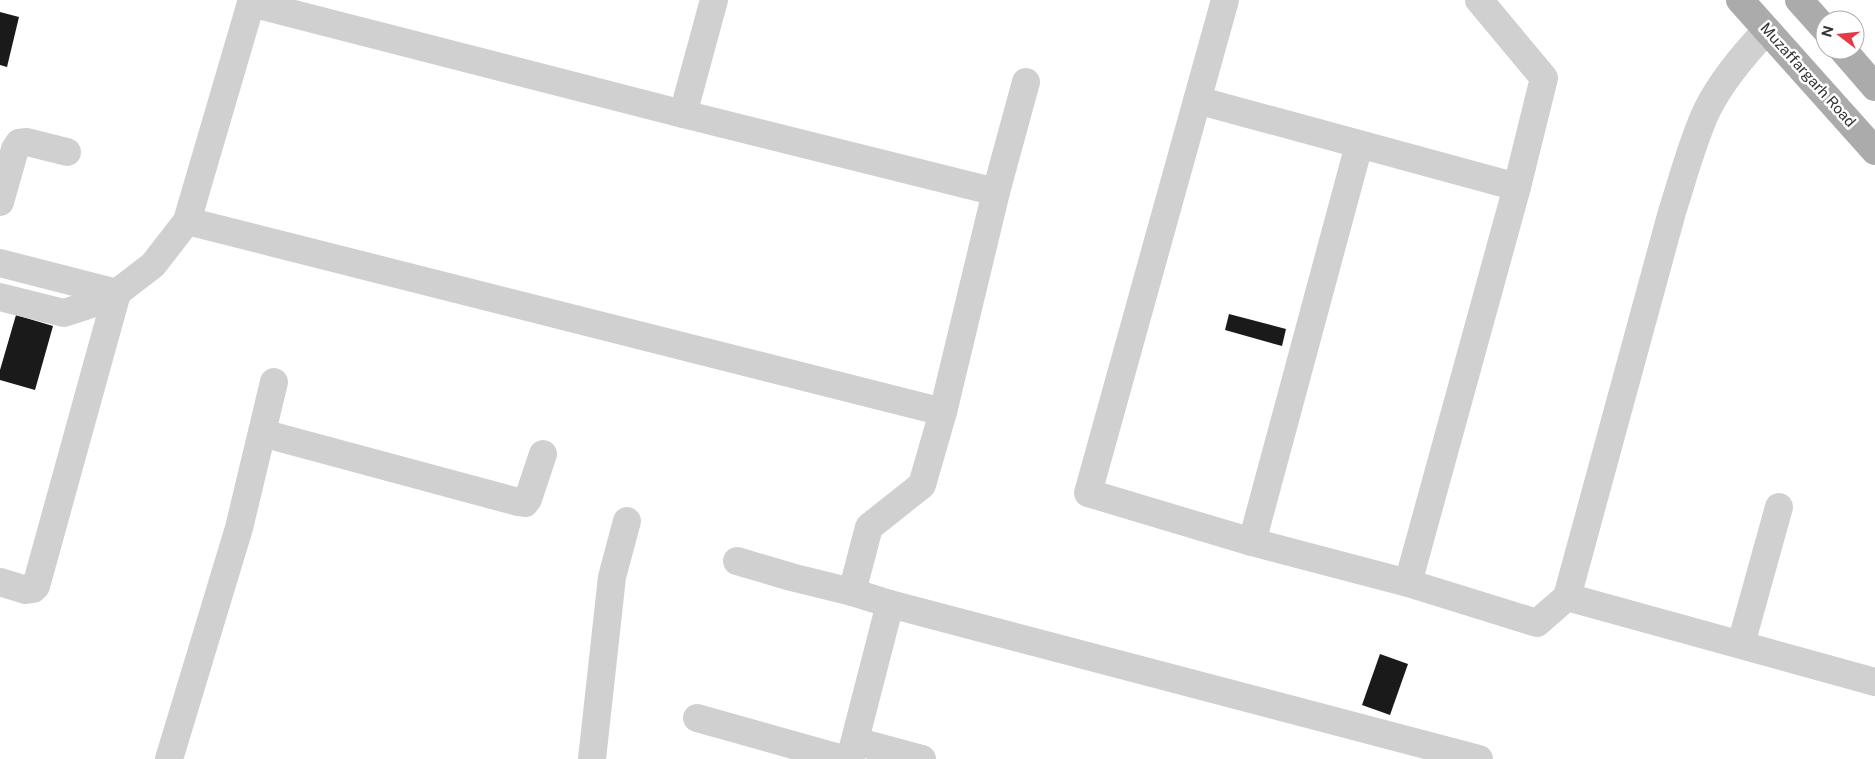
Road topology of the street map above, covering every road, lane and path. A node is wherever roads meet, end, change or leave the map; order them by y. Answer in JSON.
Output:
{"nodes":[{"id":1,"x":714,"y":0,"type":"edge"},
{"id":2,"x":1225,"y":0,"type":"edge"},
{"id":3,"x":1479,"y":0,"type":"edge"},
{"id":4,"x":1740,"y":0,"type":"edge"},
{"id":5,"x":1799,"y":0,"type":"edge"},
{"id":6,"x":251,"y":1,"type":"edge"},
{"id":7,"x":1815,"y":18,"type":"edge"},
{"id":8,"x":1767,"y":30,"type":"junction"},
{"id":9,"x":1852,"y":60,"type":"edge"},
{"id":10,"x":1026,"y":82,"type":"dead end"},
{"id":11,"x":1875,"y":87,"type":"edge"},
{"id":12,"x":1197,"y":100,"type":"junction"},
{"id":13,"x":683,"y":114,"type":"junction"},
{"id":14,"x":1359,"y":145,"type":"junction"},
{"id":15,"x":1875,"y":151,"type":"edge"},
{"id":16,"x":66,"y":152,"type":"dead end"},
{"id":17,"x":1517,"y":187,"type":"junction"},
{"id":18,"x":996,"y":192,"type":"junction"},
{"id":19,"x":0,"y":202,"type":"edge"},
{"id":20,"x":187,"y":221,"type":"junction"},
{"id":21,"x":0,"y":263,"type":"edge"},
{"id":22,"x":117,"y":293,"type":"junction"},
{"id":23,"x":0,"y":296,"type":"edge"},
{"id":24,"x":274,"y":382,"type":"dead end"},
{"id":25,"x":943,"y":412,"type":"junction"},
{"id":26,"x":262,"y":433,"type":"junction"},
{"id":27,"x":543,"y":454,"type":"dead end"},
{"id":28,"x":1779,"y":507,"type":"dead end"},
{"id":29,"x":626,"y":521,"type":"dead end"},
{"id":30,"x":1252,"y":542,"type":"junction"},
{"id":31,"x":737,"y":561,"type":"dead end"},
{"id":32,"x":0,"y":582,"type":"edge"},
{"id":33,"x":1408,"y":583,"type":"junction"},
{"id":34,"x":852,"y":592,"type":"junction"},
{"id":35,"x":1567,"y":597,"type":"junction"},
{"id":36,"x":890,"y":604,"type":"junction"},
{"id":37,"x":1741,"y":644,"type":"junction"},
{"id":38,"x":1875,"y":682,"type":"edge"},
{"id":39,"x":698,"y":718,"type":"dead end"},
{"id":40,"x":849,"y":753,"type":"edge"},
{"id":41,"x":169,"y":759,"type":"edge"},
{"id":42,"x":592,"y":759,"type":"edge"},
{"id":43,"x":922,"y":759,"type":"edge"},
{"id":44,"x":1479,"y":759,"type":"edge"}],
"edges":[{"from":1,"to":13,"type":"street"},
{"from":2,"to":12,"type":"street"},
{"from":3,"to":17,"type":"street"},
{"from":4,"to":8,"type":"main road","name":"Muzaffargarh Road"},
{"from":5,"to":7,"type":"main road"},
{"from":6,"to":13,"type":"street"},
{"from":6,"to":20,"type":"street"},
{"from":8,"to":15,"type":"main road","name":"Muzaffargarh Road"},
{"from":8,"to":35,"type":"street"},
{"from":9,"to":11,"type":"main road"},
{"from":10,"to":18,"type":"street"},
{"from":12,"to":14,"type":"street"},
{"from":12,"to":30,"type":"street"},
{"from":13,"to":18,"type":"street"},
{"from":14,"to":17,"type":"street"},
{"from":14,"to":30,"type":"street"},
{"from":16,"to":19,"type":"street"},
{"from":17,"to":33,"type":"street"},
{"from":18,"to":25,"type":"street"},
{"from":20,"to":22,"type":"street"},
{"from":20,"to":25,"type":"street"},
{"from":21,"to":22,"type":"street"},
{"from":22,"to":23,"type":"street"},
{"from":22,"to":32,"type":"street"},
{"from":24,"to":26,"type":"street"},
{"from":25,"to":34,"type":"street"},
{"from":26,"to":27,"type":"street"},
{"from":26,"to":41,"type":"street"},
{"from":28,"to":37,"type":"street"},
{"from":29,"to":42,"type":"street"},
{"from":30,"to":33,"type":"street"},
{"from":31,"to":34,"type":"street"},
{"from":33,"to":35,"type":"street"},
{"from":34,"to":36,"type":"street"},
{"from":35,"to":37,"type":"street"},
{"from":36,"to":40,"type":"street"},
{"from":36,"to":44,"type":"street"},
{"from":37,"to":38,"type":"street"},
{"from":39,"to":40,"type":"street"},
{"from":40,"to":43,"type":"street"}]}
